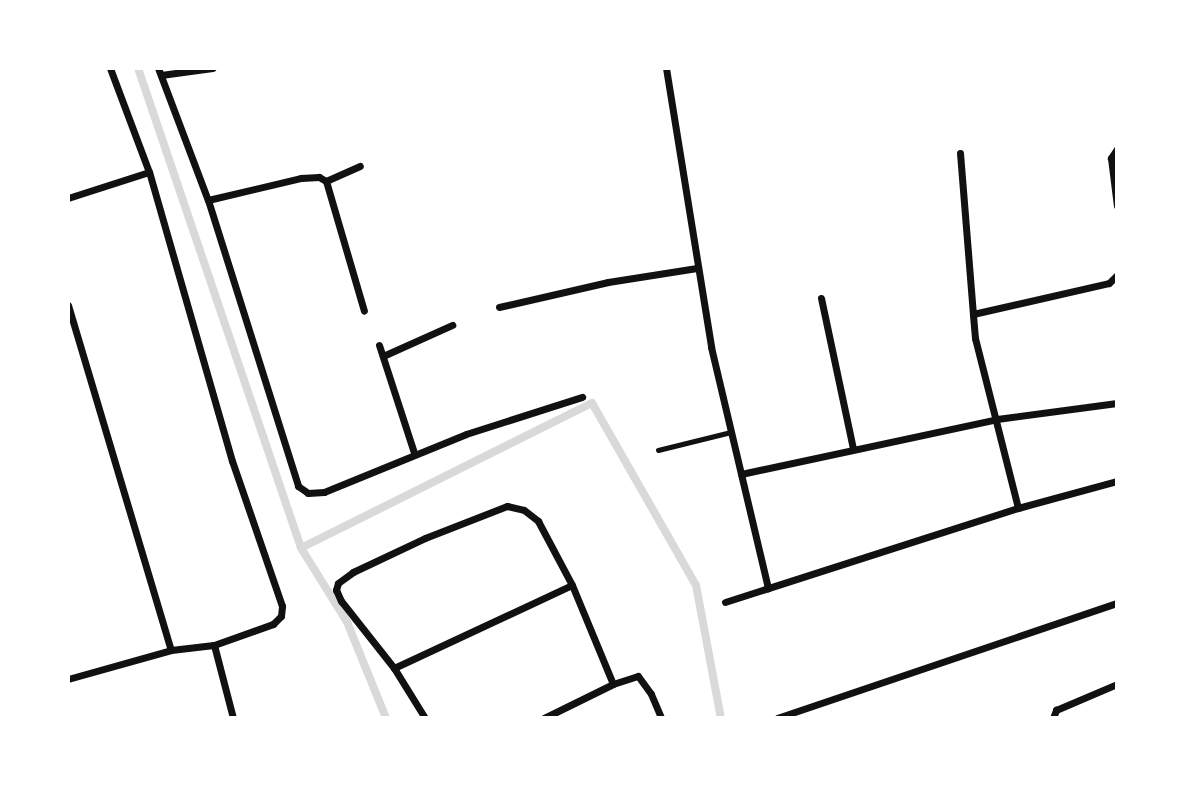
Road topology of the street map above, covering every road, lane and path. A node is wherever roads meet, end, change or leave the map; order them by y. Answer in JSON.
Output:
{"nodes":[{"id":1,"x":110,"y":68,"type":"edge"},
{"id":2,"x":213,"y":68,"type":"edge"},
{"id":3,"x":666,"y":68,"type":"edge"},
{"id":4,"x":159,"y":72,"type":"edge"},
{"id":5,"x":1117,"y":149,"type":"edge"},
{"id":6,"x":960,"y":153,"type":"dead end"},
{"id":7,"x":359,"y":166,"type":"dead end"},
{"id":8,"x":149,"y":172,"type":"junction"},
{"id":9,"x":326,"y":181,"type":"junction"},
{"id":10,"x":68,"y":198,"type":"edge"},
{"id":11,"x":208,"y":201,"type":"junction"},
{"id":12,"x":1117,"y":206,"type":"edge"},
{"id":13,"x":697,"y":268,"type":"junction"},
{"id":14,"x":1117,"y":275,"type":"edge"},
{"id":15,"x":821,"y":298,"type":"dead end"},
{"id":16,"x":68,"y":305,"type":"edge"},
{"id":17,"x":499,"y":307,"type":"dead end"},
{"id":18,"x":364,"y":311,"type":"dead end"},
{"id":19,"x":973,"y":314,"type":"junction"},
{"id":20,"x":452,"y":325,"type":"dead end"},
{"id":21,"x":379,"y":345,"type":"dead end"},
{"id":22,"x":383,"y":356,"type":"junction"},
{"id":23,"x":582,"y":397,"type":"dead end"},
{"id":24,"x":1117,"y":403,"type":"edge"},
{"id":25,"x":997,"y":419,"type":"junction"},
{"id":26,"x":732,"y":432,"type":"junction"},
{"id":27,"x":853,"y":448,"type":"junction"},
{"id":28,"x":658,"y":450,"type":"dead end"},
{"id":29,"x":414,"y":453,"type":"junction"},
{"id":30,"x":741,"y":474,"type":"junction"},
{"id":31,"x":1117,"y":481,"type":"edge"},
{"id":32,"x":1018,"y":508,"type":"junction"},
{"id":33,"x":572,"y":585,"type":"junction"},
{"id":34,"x":768,"y":588,"type":"junction"},
{"id":35,"x":725,"y":602,"type":"dead end"},
{"id":36,"x":1117,"y":603,"type":"edge"},
{"id":37,"x":215,"y":645,"type":"junction"},
{"id":38,"x":171,"y":650,"type":"junction"},
{"id":39,"x":394,"y":668,"type":"junction"},
{"id":40,"x":68,"y":679,"type":"edge"},
{"id":41,"x":613,"y":684,"type":"junction"},
{"id":42,"x":1117,"y":684,"type":"edge"},
{"id":43,"x":1053,"y":717,"type":"edge"},
{"id":44,"x":233,"y":718,"type":"edge"},
{"id":45,"x":425,"y":718,"type":"edge"},
{"id":46,"x":544,"y":718,"type":"edge"},
{"id":47,"x":661,"y":718,"type":"edge"},
{"id":48,"x":777,"y":718,"type":"edge"}],
"edges":[{"from":1,"to":8,"type":"street"},
{"from":2,"to":4,"type":"street"},
{"from":3,"to":13,"type":"street"},
{"from":4,"to":11,"type":"street"},
{"from":5,"to":12,"type":"street"},
{"from":6,"to":19,"type":"street"},
{"from":7,"to":9,"type":"street"},
{"from":8,"to":10,"type":"street"},
{"from":8,"to":37,"type":"street"},
{"from":9,"to":11,"type":"street"},
{"from":9,"to":18,"type":"street"},
{"from":11,"to":29,"type":"street"},
{"from":13,"to":17,"type":"street"},
{"from":13,"to":26,"type":"street"},
{"from":14,"to":19,"type":"street"},
{"from":15,"to":27,"type":"street"},
{"from":16,"to":38,"type":"street"},
{"from":19,"to":25,"type":"street"},
{"from":20,"to":22,"type":"street"},
{"from":21,"to":22,"type":"street"},
{"from":22,"to":29,"type":"street"},
{"from":23,"to":29,"type":"street"},
{"from":24,"to":25,"type":"street"},
{"from":25,"to":27,"type":"street"},
{"from":25,"to":32,"type":"street"},
{"from":26,"to":28,"type":"lane"},
{"from":26,"to":30,"type":"street"},
{"from":27,"to":30,"type":"street"},
{"from":30,"to":34,"type":"street"},
{"from":31,"to":32,"type":"street"},
{"from":32,"to":34,"type":"street"},
{"from":33,"to":39,"type":"street"},
{"from":33,"to":39,"type":"street"},
{"from":33,"to":41,"type":"street"},
{"from":34,"to":35,"type":"street"},
{"from":36,"to":48,"type":"street"},
{"from":37,"to":38,"type":"street"},
{"from":37,"to":44,"type":"street"},
{"from":38,"to":40,"type":"street"},
{"from":39,"to":45,"type":"street"},
{"from":41,"to":46,"type":"street"},
{"from":41,"to":47,"type":"street"},
{"from":42,"to":43,"type":"street"}]}
